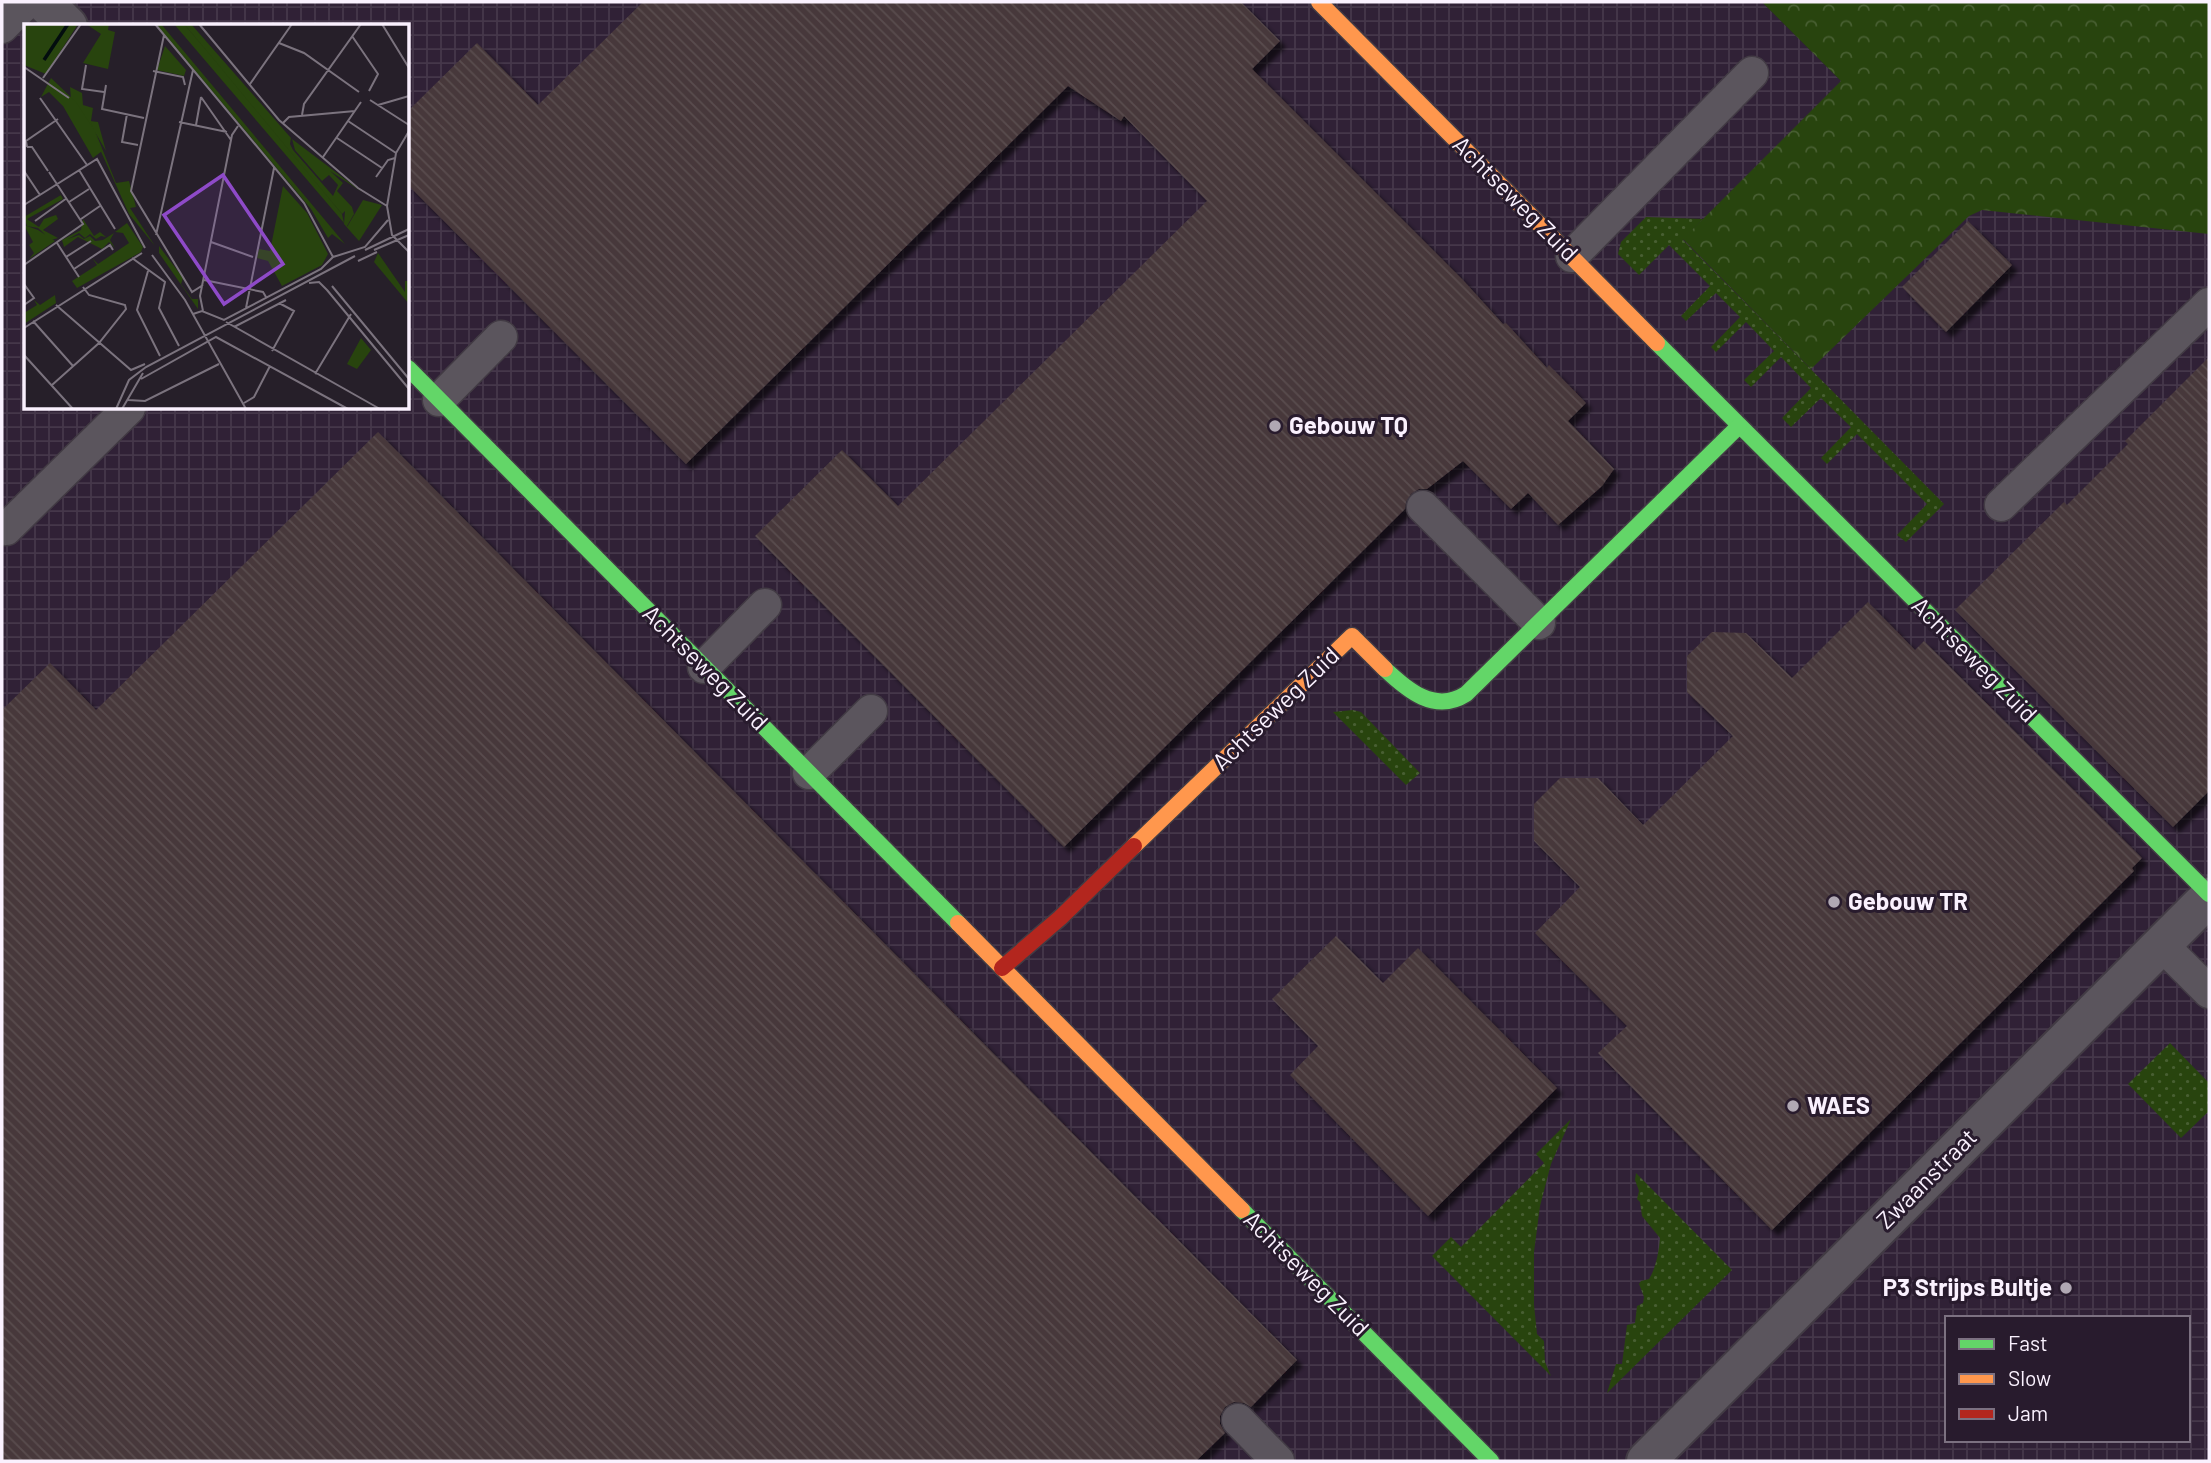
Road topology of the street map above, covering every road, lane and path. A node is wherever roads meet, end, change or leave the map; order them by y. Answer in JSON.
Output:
{"nodes":[{"id":1,"x":27,"y":2,"type":"edge"},
{"id":2,"x":44,"y":2,"type":"edge"},
{"id":3,"x":1320,"y":2,"type":"edge"},
{"id":4,"x":66,"y":24,"type":"edge"},
{"id":5,"x":2,"y":27,"type":"edge"},
{"id":6,"x":1752,"y":74,"type":"dead end"},
{"id":7,"x":1572,"y":256,"type":"junction"},
{"id":8,"x":2209,"y":304,"type":"edge"},
{"id":9,"x":501,"y":337,"type":"dead end"},
{"id":10,"x":410,"y":370,"type":"edge"},
{"id":11,"x":439,"y":400,"type":"junction"},
{"id":12,"x":127,"y":410,"type":"edge"},
{"id":13,"x":1740,"y":426,"type":"junction"},
{"id":14,"x":2001,"y":505,"type":"dead end"},
{"id":15,"x":1423,"y":507,"type":"dead end"},
{"id":16,"x":2,"y":525,"type":"edge"},
{"id":17,"x":765,"y":604,"type":"dead end"},
{"id":18,"x":1539,"y":623,"type":"junction"},
{"id":19,"x":704,"y":667,"type":"junction"},
{"id":20,"x":870,"y":711,"type":"dead end"},
{"id":21,"x":809,"y":774,"type":"junction"},
{"id":22,"x":2209,"y":896,"type":"edge"},
{"id":23,"x":2161,"y":944,"type":"junction"},
{"id":24,"x":1002,"y":968,"type":"junction"},
{"id":25,"x":2209,"y":992,"type":"edge"},
{"id":26,"x":1238,"y":1420,"type":"dead end"},
{"id":27,"x":1278,"y":1461,"type":"edge"},
{"id":28,"x":1491,"y":1461,"type":"edge"},
{"id":29,"x":1646,"y":1461,"type":"edge"}],
"edges":[{"from":1,"to":5,"type":"lane"},
{"from":2,"to":4,"type":"street"},
{"from":3,"to":7,"type":"street","name":"Achtseweg Zuid"},
{"from":6,"to":7,"type":"lane"},
{"from":7,"to":13,"type":"street","name":"Achtseweg Zuid"},
{"from":8,"to":14,"type":"lane"},
{"from":9,"to":11,"type":"lane"},
{"from":10,"to":11,"type":"street","name":"Achtseweg Zuid"},
{"from":11,"to":19,"type":"street","name":"Achtseweg Zuid"},
{"from":12,"to":16,"type":"lane"},
{"from":13,"to":18,"type":"street","name":"Achtseweg Zuid"},
{"from":13,"to":22,"type":"street","name":"Achtseweg Zuid"},
{"from":15,"to":18,"type":"lane"},
{"from":17,"to":19,"type":"lane"},
{"from":18,"to":24,"type":"street","name":"Achtseweg Zuid"},
{"from":19,"to":21,"type":"street","name":"Achtseweg Zuid"},
{"from":20,"to":21,"type":"lane"},
{"from":21,"to":24,"type":"street","name":"Achtseweg Zuid"},
{"from":22,"to":23,"type":"street","name":"Zwaanstraat"},
{"from":23,"to":25,"type":"lane"},
{"from":23,"to":29,"type":"street","name":"Zwaanstraat"},
{"from":24,"to":28,"type":"street","name":"Achtseweg Zuid"},
{"from":26,"to":27,"type":"lane"}]}
